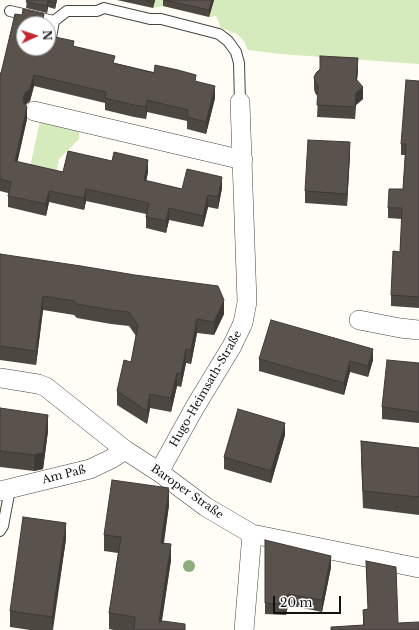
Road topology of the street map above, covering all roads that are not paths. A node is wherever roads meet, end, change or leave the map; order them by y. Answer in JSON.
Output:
{"nodes":[{"id":1,"x":10,"y":11,"type":"dead end"},
{"id":2,"x":32,"y":16,"type":"edge"},
{"id":3,"x":56,"y":19,"type":"edge"},
{"id":4,"x":240,"y":102,"type":"joint"},
{"id":5,"x":34,"y":111,"type":"dead end"},
{"id":6,"x":243,"y":160,"type":"junction"},
{"id":7,"x":358,"y":320,"type":"dead end"},
{"id":8,"x":419,"y":330,"type":"edge"},
{"id":9,"x":0,"y":378,"type":"edge"},
{"id":10,"x":125,"y":450,"type":"junction"},
{"id":11,"x":159,"y":472,"type":"junction"},
{"id":12,"x":5,"y":490,"type":"edge"},
{"id":13,"x":0,"y":531,"type":"edge"},
{"id":14,"x":252,"y":534,"type":"junction"},
{"id":15,"x":419,"y":568,"type":"edge"},
{"id":16,"x":244,"y":630,"type":"edge"}],
"edges":[{"from":1,"to":2,"type":"lane"},
{"from":3,"to":4,"type":"lane","name":"Hugo-Heimsath-Straße"},
{"from":4,"to":6,"type":"street","name":"Hugo-Heimsath-Straße"},
{"from":5,"to":6,"type":"street"},
{"from":6,"to":11,"type":"street","name":"Hugo-Heimsath-Straße"},
{"from":7,"to":8,"type":"street"},
{"from":9,"to":10,"type":"street","name":"Baroper Straße"},
{"from":10,"to":11,"type":"street","name":"Baroper Straße"},
{"from":10,"to":12,"type":"street","name":"Am Paß"},
{"from":11,"to":14,"type":"street","name":"Baroper Straße"},
{"from":12,"to":13,"type":"lane"},
{"from":14,"to":15,"type":"street","name":"Baroper Straße"},
{"from":14,"to":16,"type":"street"}]}
